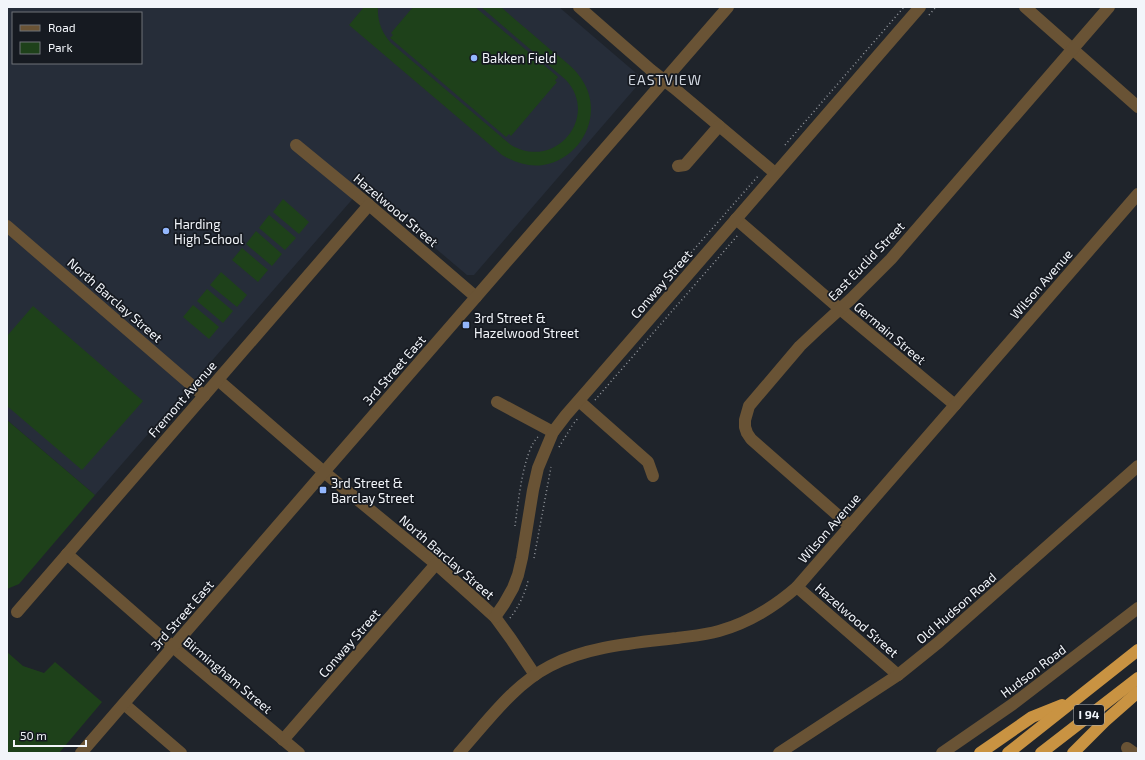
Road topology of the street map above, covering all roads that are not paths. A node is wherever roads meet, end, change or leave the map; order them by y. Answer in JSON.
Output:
{"nodes":[{"id":1,"x":579,"y":7,"type":"edge"},
{"id":2,"x":728,"y":7,"type":"edge"},
{"id":3,"x":920,"y":7,"type":"edge"},
{"id":4,"x":1025,"y":7,"type":"edge"},
{"id":5,"x":1109,"y":7,"type":"edge"},
{"id":6,"x":1073,"y":49,"type":"junction"},
{"id":7,"x":665,"y":80,"type":"junction"},
{"id":8,"x":1138,"y":106,"type":"edge"},
{"id":9,"x":719,"y":126,"type":"junction"},
{"id":10,"x":296,"y":145,"type":"dead end"},
{"id":11,"x":678,"y":166,"type":"dead end"},
{"id":12,"x":775,"y":173,"type":"junction"},
{"id":13,"x":1138,"y":194,"type":"edge"},
{"id":14,"x":369,"y":205,"type":"junction"},
{"id":15,"x":736,"y":219,"type":"junction"},
{"id":16,"x":7,"y":226,"type":"edge"},
{"id":17,"x":476,"y":297,"type":"junction"},
{"id":18,"x":840,"y":309,"type":"junction"},
{"id":19,"x":218,"y":380,"type":"junction"},
{"id":20,"x":204,"y":396,"type":"junction"},
{"id":21,"x":579,"y":401,"type":"junction"},
{"id":22,"x":497,"y":402,"type":"dead end"},
{"id":23,"x":954,"y":405,"type":"junction"},
{"id":24,"x":553,"y":432,"type":"junction"},
{"id":25,"x":1138,"y":466,"type":"edge"},
{"id":26,"x":324,"y":472,"type":"junction"},
{"id":27,"x":653,"y":476,"type":"dead end"},
{"id":28,"x":850,"y":526,"type":"junction"},
{"id":29,"x":67,"y":554,"type":"junction"},
{"id":30,"x":436,"y":564,"type":"junction"},
{"id":31,"x":797,"y":587,"type":"junction"},
{"id":32,"x":1138,"y":608,"type":"edge"},
{"id":33,"x":16,"y":612,"type":"dead end"},
{"id":34,"x":501,"y":618,"type":"junction"},
{"id":35,"x":173,"y":647,"type":"junction"},
{"id":36,"x":1138,"y":650,"type":"edge"},
{"id":37,"x":535,"y":675,"type":"junction"},
{"id":38,"x":898,"y":675,"type":"junction"},
{"id":39,"x":1138,"y":678,"type":"edge"},
{"id":40,"x":1138,"y":692,"type":"edge"},
{"id":41,"x":1074,"y":700,"type":"junction"},
{"id":42,"x":124,"y":704,"type":"junction"},
{"id":43,"x":283,"y":740,"type":"junction"},
{"id":44,"x":81,"y":753,"type":"edge"},
{"id":45,"x":181,"y":753,"type":"edge"},
{"id":46,"x":299,"y":753,"type":"edge"},
{"id":47,"x":459,"y":753,"type":"edge"},
{"id":48,"x":779,"y":753,"type":"edge"},
{"id":49,"x":942,"y":753,"type":"edge"},
{"id":50,"x":980,"y":753,"type":"edge"},
{"id":51,"x":1008,"y":753,"type":"edge"},
{"id":52,"x":1041,"y":753,"type":"edge"},
{"id":53,"x":1073,"y":753,"type":"edge"}],
"edges":[{"from":1,"to":7,"type":"street"},
{"from":2,"to":7,"type":"street","name":"3rd Street East"},
{"from":3,"to":12,"type":"street","name":"Conway Street"},
{"from":4,"to":6,"type":"street"},
{"from":5,"to":6,"type":"street","name":"East Euclid Street"},
{"from":6,"to":8,"type":"street"},
{"from":6,"to":18,"type":"street","name":"East Euclid Street"},
{"from":7,"to":9,"type":"street"},
{"from":7,"to":17,"type":"street","name":"3rd Street East"},
{"from":9,"to":11,"type":"street"},
{"from":9,"to":12,"type":"street"},
{"from":10,"to":14,"type":"street","name":"Hazelwood Street"},
{"from":12,"to":15,"type":"street","name":"Conway Street"},
{"from":13,"to":23,"type":"street","name":"Wilson Avenue"},
{"from":14,"to":17,"type":"street","name":"Hazelwood Street"},
{"from":14,"to":19,"type":"street","name":"Fremont Avenue"},
{"from":15,"to":18,"type":"street","name":"Germain Street"},
{"from":15,"to":21,"type":"street","name":"Conway Street"},
{"from":16,"to":20,"type":"street","name":"North Barclay Street"},
{"from":17,"to":26,"type":"street","name":"3rd Street East"},
{"from":18,"to":23,"type":"street","name":"Germain Street"},
{"from":18,"to":28,"type":"street","name":"East Euclid Street"},
{"from":19,"to":20,"type":"street","name":"Fremont Avenue"},
{"from":19,"to":26,"type":"street","name":"North Barclay Street"},
{"from":20,"to":29,"type":"street","name":"Fremont Avenue"},
{"from":21,"to":24,"type":"street","name":"Conway Street"},
{"from":21,"to":27,"type":"street"},
{"from":22,"to":24,"type":"street"},
{"from":23,"to":28,"type":"street","name":"Wilson Avenue"},
{"from":24,"to":34,"type":"street","name":"Conway Street"},
{"from":25,"to":38,"type":"street","name":"Old Hudson Road"},
{"from":26,"to":30,"type":"street","name":"North Barclay Street"},
{"from":26,"to":35,"type":"street","name":"3rd Street East"},
{"from":28,"to":31,"type":"street","name":"Wilson Avenue"},
{"from":29,"to":33,"type":"street","name":"Fremont Avenue"},
{"from":29,"to":35,"type":"street","name":"Birmingham Street"},
{"from":30,"to":34,"type":"street","name":"North Barclay Street"},
{"from":30,"to":43,"type":"street","name":"Conway Street"},
{"from":31,"to":37,"type":"street","name":"Wilson Avenue"},
{"from":31,"to":38,"type":"street","name":"Hazelwood Street"},
{"from":32,"to":49,"type":"street","name":"Hudson Road"},
{"from":34,"to":37,"type":"street","name":"North Barclay Street"},
{"from":35,"to":42,"type":"street","name":"3rd Street East"},
{"from":35,"to":43,"type":"street","name":"Birmingham Street"},
{"from":36,"to":41,"type":"highway","number":"I 94"},
{"from":37,"to":47,"type":"street","name":"Wilson Avenue"},
{"from":38,"to":48,"type":"street","name":"Old Hudson Road"},
{"from":39,"to":52,"type":"highway","number":"I 94"},
{"from":40,"to":53,"type":"highway"},
{"from":41,"to":50,"type":"highway"},
{"from":41,"to":51,"type":"highway","number":"I 94"},
{"from":42,"to":44,"type":"street","name":"3rd Street East"},
{"from":42,"to":45,"type":"street"},
{"from":43,"to":46,"type":"street","name":"Birmingham Street"}]}
